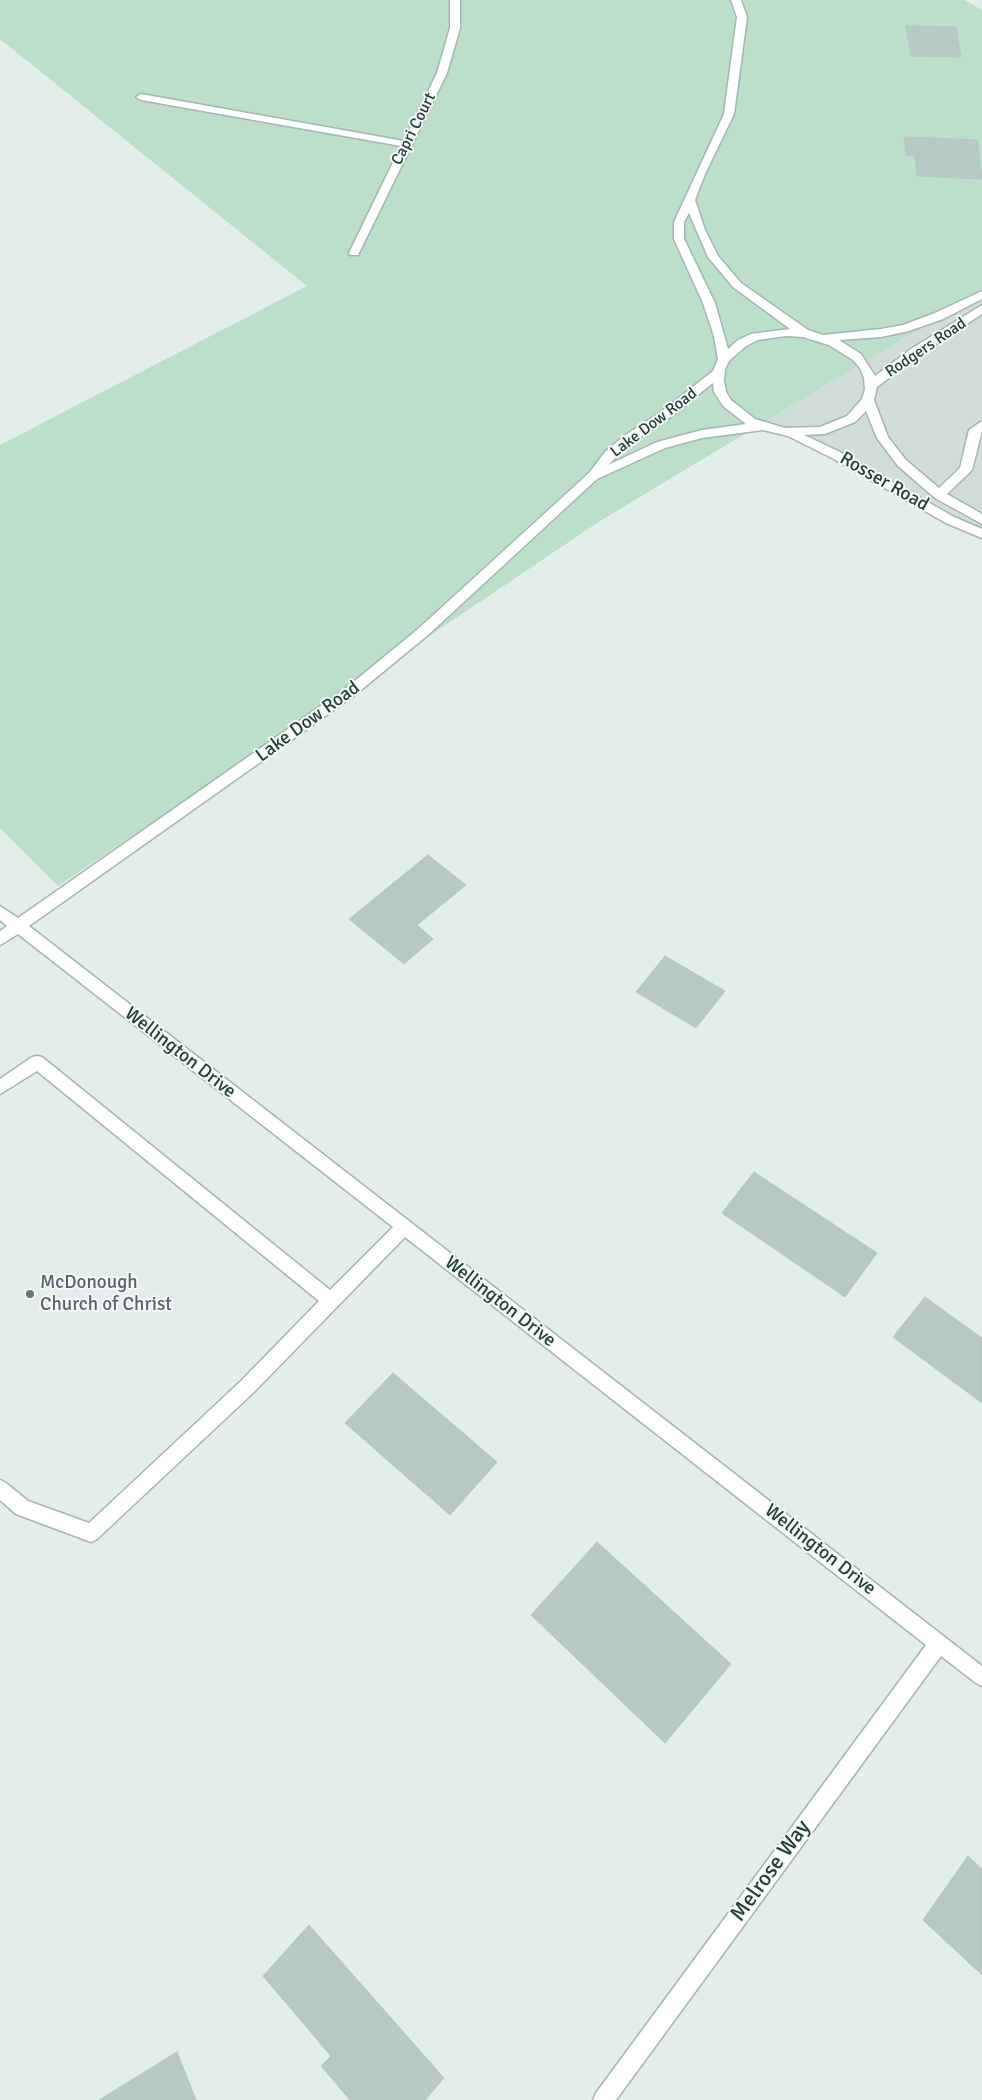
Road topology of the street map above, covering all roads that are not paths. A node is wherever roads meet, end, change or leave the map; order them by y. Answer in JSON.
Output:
{"nodes":[{"id":1,"x":455,"y":0,"type":"edge"},
{"id":2,"x":736,"y":0,"type":"edge"},
{"id":3,"x":141,"y":97,"type":"dead end"},
{"id":4,"x":406,"y":144,"type":"junction"},
{"id":5,"x":690,"y":200,"type":"junction"},
{"id":6,"x":354,"y":253,"type":"dead end"},
{"id":7,"x":982,"y":295,"type":"edge"},
{"id":8,"x":982,"y":309,"type":"edge"},
{"id":9,"x":804,"y":333,"type":"junction"},
{"id":10,"x":824,"y":338,"type":"junction"},
{"id":11,"x":724,"y":359,"type":"junction"},
{"id":12,"x":718,"y":373,"type":"junction"},
{"id":13,"x":870,"y":386,"type":"junction"},
{"id":14,"x":868,"y":400,"type":"junction"},
{"id":15,"x":982,"y":425,"type":"edge"},
{"id":16,"x":762,"y":426,"type":"junction"},
{"id":17,"x":785,"y":432,"type":"junction"},
{"id":18,"x":593,"y":476,"type":"junction"},
{"id":19,"x":939,"y":495,"type":"junction"},
{"id":20,"x":982,"y":520,"type":"edge"},
{"id":21,"x":982,"y":534,"type":"edge"},
{"id":22,"x":0,"y":912,"type":"edge"},
{"id":23,"x":18,"y":927,"type":"junction"},
{"id":24,"x":0,"y":939,"type":"edge"},
{"id":25,"x":0,"y":1087,"type":"edge"},
{"id":26,"x":404,"y":1227,"type":"junction"},
{"id":27,"x":331,"y":1300,"type":"junction"},
{"id":28,"x":0,"y":1489,"type":"edge"},
{"id":29,"x":939,"y":1643,"type":"junction"},
{"id":30,"x":982,"y":1677,"type":"edge"},
{"id":31,"x":603,"y":2100,"type":"edge"}],
"edges":[{"from":1,"to":4,"type":"street","name":"Capri Court"},
{"from":2,"to":5,"type":"street"},
{"from":3,"to":4,"type":"street"},
{"from":4,"to":6,"type":"street","name":"Capri Court"},
{"from":5,"to":9,"type":"street"},
{"from":5,"to":11,"type":"street"},
{"from":7,"to":10,"type":"street","name":"Rodgers Road"},
{"from":8,"to":13,"type":"street","name":"Rodgers Road"},
{"from":9,"to":10,"type":"street"},
{"from":9,"to":11,"type":"street"},
{"from":10,"to":13,"type":"street"},
{"from":11,"to":12,"type":"street"},
{"from":12,"to":16,"type":"street"},
{"from":12,"to":18,"type":"street","name":"Lake Dow Road"},
{"from":13,"to":14,"type":"street"},
{"from":14,"to":17,"type":"street"},
{"from":14,"to":19,"type":"street","name":"Rosser Road"},
{"from":15,"to":19,"type":"street"},
{"from":16,"to":17,"type":"street"},
{"from":16,"to":18,"type":"street","name":"Lake Dow Road"},
{"from":17,"to":21,"type":"street","name":"Rosser Road"},
{"from":18,"to":23,"type":"street","name":"Lake Dow Road"},
{"from":19,"to":20,"type":"street","name":"Rosser Road"},
{"from":22,"to":23,"type":"street","name":"Wellington Drive"},
{"from":23,"to":24,"type":"street","name":"Lake Dow Road"},
{"from":23,"to":26,"type":"street","name":"Wellington Drive"},
{"from":25,"to":27,"type":"street"},
{"from":26,"to":27,"type":"street"},
{"from":26,"to":29,"type":"street","name":"Wellington Drive"},
{"from":27,"to":28,"type":"street"},
{"from":29,"to":30,"type":"street","name":"Wellington Drive"},
{"from":29,"to":31,"type":"street","name":"Melrose Way"}]}
